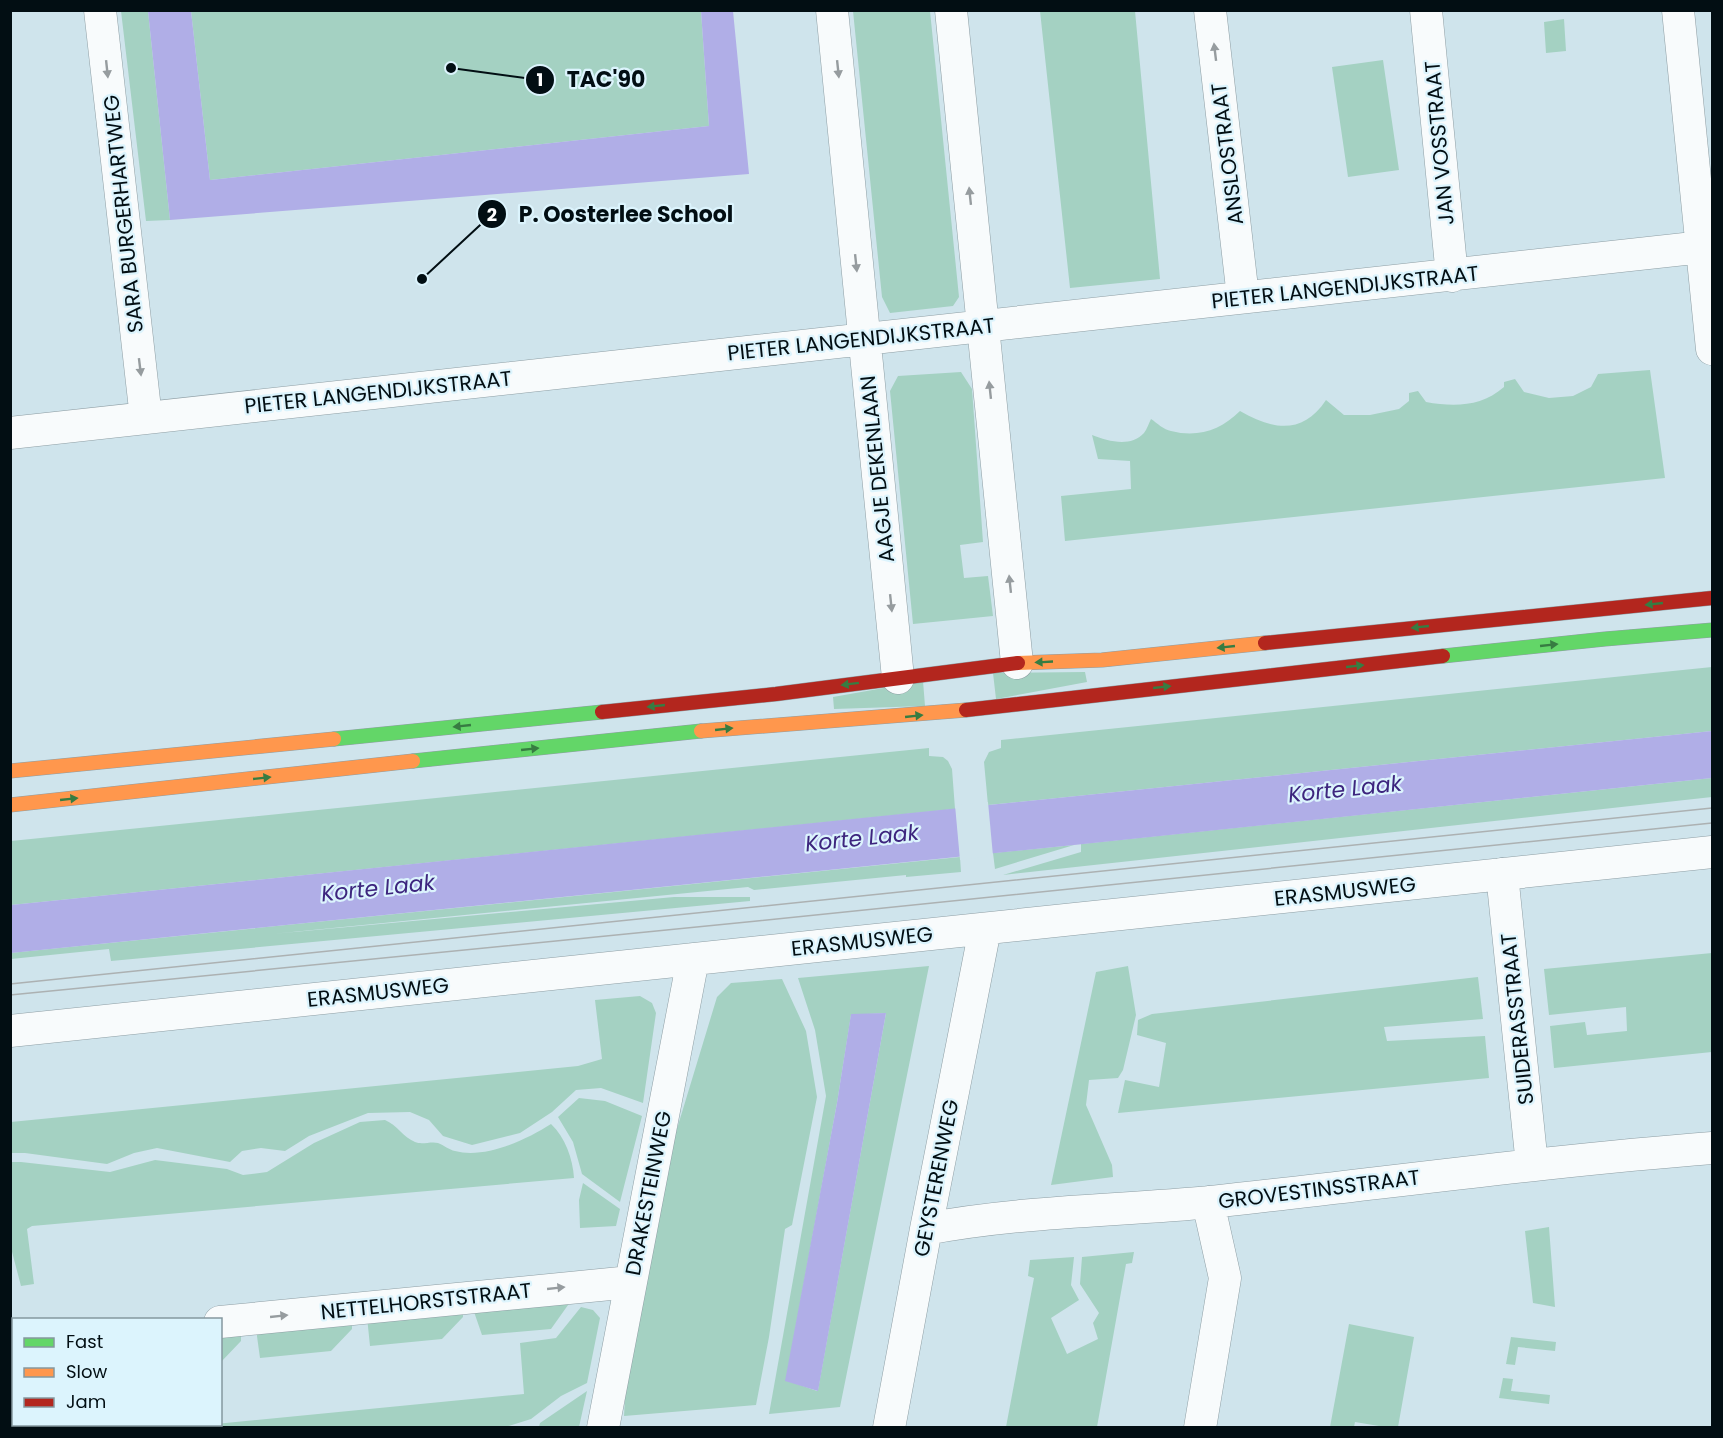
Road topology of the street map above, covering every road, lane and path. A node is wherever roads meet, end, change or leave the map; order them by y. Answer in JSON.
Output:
{"nodes":[{"id":1,"x":100,"y":10,"type":"edge"},
{"id":2,"x":832,"y":10,"type":"edge"},
{"id":3,"x":951,"y":10,"type":"edge"},
{"id":4,"x":1210,"y":10,"type":"edge"},
{"id":5,"x":1426,"y":10,"type":"edge"},
{"id":6,"x":1678,"y":10,"type":"edge"},
{"id":7,"x":1707,"y":246,"type":"edge"},
{"id":8,"x":1452,"y":276,"type":"junction"},
{"id":9,"x":1243,"y":297,"type":"junction"},
{"id":10,"x":984,"y":326,"type":"junction"},
{"id":11,"x":864,"y":339,"type":"junction"},
{"id":12,"x":1713,"y":349,"type":"edge"},
{"id":13,"x":146,"y":418,"type":"junction"},
{"id":14,"x":10,"y":433,"type":"edge"},
{"id":15,"x":1713,"y":598,"type":"edge"},
{"id":16,"x":1713,"y":630,"type":"edge"},
{"id":17,"x":1017,"y":663,"type":"junction"},
{"id":18,"x":898,"y":678,"type":"junction"},
{"id":19,"x":10,"y":771,"type":"edge"},
{"id":20,"x":10,"y":806,"type":"edge"},
{"id":21,"x":1713,"y":852,"type":"edge"},
{"id":22,"x":1502,"y":874,"type":"junction"},
{"id":23,"x":985,"y":929,"type":"junction"},
{"id":24,"x":693,"y":958,"type":"junction"},
{"id":25,"x":10,"y":1031,"type":"edge"},
{"id":26,"x":1713,"y":1148,"type":"edge"},
{"id":27,"x":1532,"y":1165,"type":"junction"},
{"id":28,"x":1208,"y":1202,"type":"junction"},
{"id":29,"x":926,"y":1228,"type":"junction"},
{"id":30,"x":631,"y":1282,"type":"junction"},
{"id":31,"x":222,"y":1322,"type":"edge"},
{"id":32,"x":603,"y":1428,"type":"edge"},
{"id":33,"x":889,"y":1428,"type":"edge"},
{"id":34,"x":1200,"y":1428,"type":"edge"}],
"edges":[{"from":1,"to":13,"type":"street","name":"SARA BURGERHARTWEG","one_way":true},
{"from":2,"to":11,"type":"street","name":"AAGJE DEKENLAAN","one_way":true},
{"from":10,"to":3,"type":"street","one_way":true},
{"from":9,"to":4,"type":"street","name":"ANSLOSTRAAT","one_way":true},
{"from":5,"to":8,"type":"street","name":"JAN VOSSTRAAT"},
{"from":6,"to":7,"type":"street"},
{"from":7,"to":8,"type":"street","name":"PIETER LANGENDIJKSTRAAT"},
{"from":7,"to":12,"type":"street"},
{"from":8,"to":9,"type":"street","name":"PIETER LANGENDIJKSTRAAT"},
{"from":9,"to":10,"type":"street","name":"PIETER LANGENDIJKSTRAAT"},
{"from":10,"to":11,"type":"street","name":"PIETER LANGENDIJKSTRAAT"},
{"from":17,"to":10,"type":"street","one_way":true},
{"from":11,"to":13,"type":"street","name":"PIETER LANGENDIJKSTRAAT"},
{"from":11,"to":18,"type":"street","name":"AAGJE DEKENLAAN","one_way":true},
{"from":13,"to":14,"type":"street","name":"PIETER LANGENDIJKSTRAAT"},
{"from":15,"to":17,"type":"main road","one_way":true},
{"from":20,"to":16,"type":"main road","one_way":true},
{"from":17,"to":18,"type":"main road"},
{"from":18,"to":19,"type":"main road","one_way":true},
{"from":21,"to":22,"type":"street","name":"ERASMUSWEG"},
{"from":22,"to":23,"type":"street","name":"ERASMUSWEG"},
{"from":22,"to":27,"type":"street","name":"SUIDERASSTRAAT"},
{"from":23,"to":24,"type":"street","name":"ERASMUSWEG"},
{"from":23,"to":29,"type":"street","name":"GEYSTERENWEG"},
{"from":24,"to":25,"type":"street","name":"ERASMUSWEG"},
{"from":24,"to":30,"type":"street","name":"DRAKESTEINWEG"},
{"from":26,"to":27,"type":"street","name":"GROVESTINSSTRAAT"},
{"from":27,"to":28,"type":"street","name":"GROVESTINSSTRAAT"},
{"from":28,"to":29,"type":"street","name":"GROVESTINSSTRAAT"},
{"from":28,"to":34,"type":"street"},
{"from":29,"to":33,"type":"street","name":"GEYSTERENWEG"},
{"from":31,"to":30,"type":"street","name":"NETTELHORSTSTRAAT","one_way":true},
{"from":30,"to":32,"type":"street","name":"DRAKESTEINWEG"}]}
